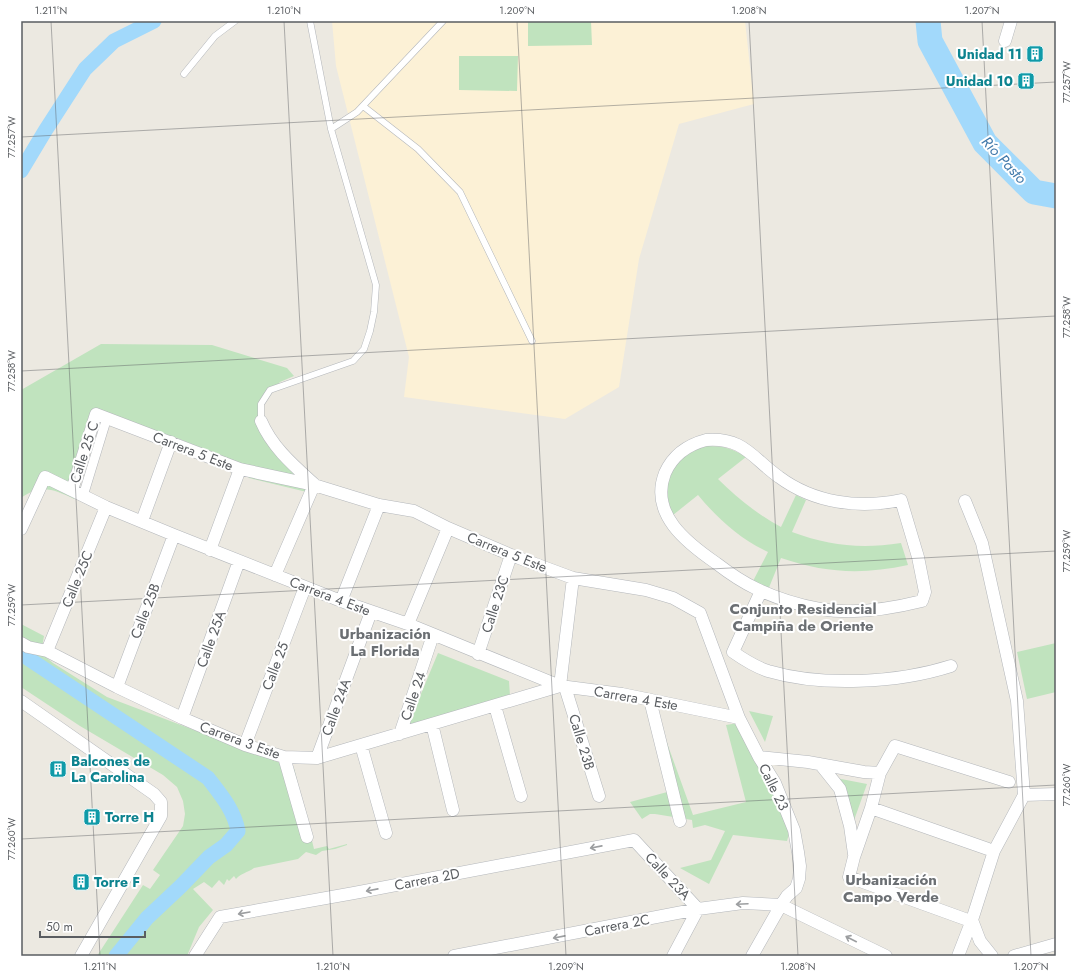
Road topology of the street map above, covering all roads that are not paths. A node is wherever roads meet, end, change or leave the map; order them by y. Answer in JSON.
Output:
{"nodes":[{"id":1,"x":234,"y":21,"type":"edge"},
{"id":2,"x":310,"y":21,"type":"edge"},
{"id":3,"x":443,"y":21,"type":"edge"},
{"id":4,"x":1011,"y":21,"type":"edge"},
{"id":5,"x":1005,"y":41,"type":"dead end"},
{"id":6,"x":184,"y":74,"type":"dead end"},
{"id":7,"x":363,"y":106,"type":"junction"},
{"id":8,"x":331,"y":130,"type":"junction"},
{"id":9,"x":532,"y":341,"type":"dead end"},
{"id":10,"x":96,"y":414,"type":"joint"},
{"id":11,"x":261,"y":421,"type":"joint"},
{"id":12,"x":105,"y":424,"type":"dead end"},
{"id":13,"x":171,"y":442,"type":"junction"},
{"id":14,"x":240,"y":469,"type":"junction"},
{"id":15,"x":314,"y":485,"type":"junction"},
{"id":16,"x":77,"y":493,"type":"junction"},
{"id":17,"x":965,"y":501,"type":"dead end"},
{"id":18,"x":378,"y":505,"type":"junction"},
{"id":19,"x":106,"y":507,"type":"junction"},
{"id":20,"x":142,"y":521,"type":"junction"},
{"id":21,"x":448,"y":528,"type":"junction"},
{"id":22,"x":21,"y":529,"type":"edge"},
{"id":23,"x":174,"y":535,"type":"junction"},
{"id":24,"x":210,"y":550,"type":"junction"},
{"id":25,"x":511,"y":555,"type":"junction"},
{"id":26,"x":239,"y":561,"type":"junction"},
{"id":27,"x":275,"y":575,"type":"junction"},
{"id":28,"x":573,"y":578,"type":"junction"},
{"id":29,"x":305,"y":586,"type":"junction"},
{"id":30,"x":761,"y":591,"type":"junction"},
{"id":31,"x":342,"y":601,"type":"junction"},
{"id":32,"x":371,"y":612,"type":"junction"},
{"id":33,"x":700,"y":613,"type":"joint"},
{"id":34,"x":408,"y":624,"type":"junction"},
{"id":35,"x":433,"y":635,"type":"junction"},
{"id":36,"x":21,"y":643,"type":"edge"},
{"id":37,"x":47,"y":651,"type":"junction"},
{"id":38,"x":733,"y":652,"type":"junction"},
{"id":39,"x":478,"y":654,"type":"junction"},
{"id":40,"x":717,"y":657,"type":"junction"},
{"id":41,"x":951,"y":666,"type":"dead end"},
{"id":42,"x":117,"y":687,"type":"junction"},
{"id":43,"x":563,"y":687,"type":"junction"},
{"id":44,"x":650,"y":700,"type":"junction"},
{"id":45,"x":21,"y":701,"type":"edge"},
{"id":46,"x":495,"y":706,"type":"junction"},
{"id":47,"x":182,"y":718,"type":"junction"},
{"id":48,"x":739,"y":718,"type":"junction"},
{"id":49,"x":432,"y":724,"type":"junction"},
{"id":50,"x":400,"y":734,"type":"junction"},
{"id":51,"x":245,"y":745,"type":"junction"},
{"id":52,"x":361,"y":745,"type":"junction"},
{"id":53,"x":284,"y":757,"type":"junction"},
{"id":54,"x":759,"y":757,"type":"junction"},
{"id":55,"x":317,"y":758,"type":"junction"},
{"id":56,"x":820,"y":764,"type":"junction"},
{"id":57,"x":880,"y":773,"type":"junction"},
{"id":58,"x":1009,"y":782,"type":"dead end"},
{"id":59,"x":1056,"y":794,"type":"edge"},
{"id":60,"x":1024,"y":795,"type":"junction"},
{"id":61,"x":521,"y":796,"type":"dead end"},
{"id":62,"x":599,"y":796,"type":"dead end"},
{"id":63,"x":871,"y":808,"type":"junction"},
{"id":64,"x":453,"y":810,"type":"dead end"},
{"id":65,"x":680,"y":821,"type":"dead end"},
{"id":66,"x":386,"y":833,"type":"dead end"},
{"id":67,"x":307,"y":837,"type":"dead end"},
{"id":68,"x":634,"y":840,"type":"joint"},
{"id":69,"x":988,"y":849,"type":"dead end"},
{"id":70,"x":854,"y":858,"type":"junction"},
{"id":71,"x":781,"y":905,"type":"junction"},
{"id":72,"x":698,"y":909,"type":"junction"},
{"id":73,"x":968,"y":920,"type":"junction"},
{"id":74,"x":1056,"y":944,"type":"edge"},
{"id":75,"x":81,"y":956,"type":"edge"},
{"id":76,"x":195,"y":956,"type":"edge"},
{"id":77,"x":458,"y":956,"type":"edge"},
{"id":78,"x":674,"y":956,"type":"edge"},
{"id":79,"x":752,"y":956,"type":"edge"},
{"id":80,"x":886,"y":956,"type":"edge"},
{"id":81,"x":958,"y":956,"type":"edge"},
{"id":82,"x":992,"y":956,"type":"edge"},
{"id":83,"x":1014,"y":956,"type":"edge"}],
"edges":[{"from":1,"to":6,"type":"lane"},
{"from":2,"to":8,"type":"lane"},
{"from":3,"to":7,"type":"lane"},
{"from":4,"to":5,"type":"street"},
{"from":7,"to":8,"type":"lane"},
{"from":7,"to":9,"type":"lane"},
{"from":8,"to":11,"type":"lane"},
{"from":10,"to":13,"type":"street","name":"Carrera 5 Este"},
{"from":10,"to":16,"type":"street","name":"Calle 25 C"},
{"from":11,"to":15,"type":"street","name":"Carrera 5 Este"},
{"from":12,"to":16,"type":"street"},
{"from":13,"to":14,"type":"street","name":"Carrera 5 Este"},
{"from":13,"to":20,"type":"street"},
{"from":14,"to":15,"type":"street","name":"Carrera 5 Este"},
{"from":14,"to":24,"type":"street"},
{"from":15,"to":18,"type":"street","name":"Carrera 5 Este"},
{"from":15,"to":27,"type":"street"},
{"from":16,"to":19,"type":"street","name":"Carrera 4 Este"},
{"from":16,"to":22,"type":"street","name":"Carrera 4 Este"},
{"from":17,"to":60,"type":"street"},
{"from":18,"to":21,"type":"street","name":"Carrera 5 Este"},
{"from":18,"to":31,"type":"street"},
{"from":19,"to":20,"type":"street","name":"Carrera 4 Este"},
{"from":19,"to":37,"type":"street","name":"Calle 25C"},
{"from":20,"to":23,"type":"street","name":"Carrera 4 Este"},
{"from":21,"to":25,"type":"street","name":"Carrera 5 Este"},
{"from":21,"to":34,"type":"street"},
{"from":23,"to":24,"type":"street","name":"Carrera 4 Este"},
{"from":23,"to":42,"type":"street","name":"Calle 25B"},
{"from":24,"to":26,"type":"street","name":"Carrera 4 Este"},
{"from":25,"to":28,"type":"street","name":"Carrera 5 Este"},
{"from":25,"to":39,"type":"street","name":"Calle 23C"},
{"from":26,"to":27,"type":"street","name":"Carrera 4 Este"},
{"from":26,"to":47,"type":"street","name":"Calle 25A"},
{"from":27,"to":29,"type":"street","name":"Carrera 4 Este"},
{"from":28,"to":33,"type":"street","name":"Carrera 5 Este"},
{"from":28,"to":43,"type":"street","name":"Calle 23B"},
{"from":29,"to":31,"type":"street","name":"Carrera 4 Este"},
{"from":29,"to":51,"type":"street","name":"Calle 25"},
{"from":30,"to":30,"type":"street"},
{"from":30,"to":38,"type":"street"},
{"from":31,"to":32,"type":"street","name":"Carrera 4 Este"},
{"from":32,"to":34,"type":"street","name":"Carrera 4 Este"},
{"from":32,"to":55,"type":"street","name":"Calle 24A"},
{"from":33,"to":40,"type":"street","name":"Calle 23"},
{"from":34,"to":35,"type":"street","name":"Carrera 4 Este"},
{"from":35,"to":39,"type":"street","name":"Carrera 4 Este"},
{"from":35,"to":50,"type":"street","name":"Calle 24"},
{"from":36,"to":37,"type":"street","name":"Carrera 3 Este"},
{"from":37,"to":42,"type":"street","name":"Carrera 3 Este"},
{"from":38,"to":40,"type":"street"},
{"from":38,"to":41,"type":"street"},
{"from":39,"to":43,"type":"street","name":"Carrera 4 Este"},
{"from":40,"to":48,"type":"street","name":"Calle 23"},
{"from":42,"to":47,"type":"street","name":"Carrera 3 Este"},
{"from":43,"to":44,"type":"street","name":"Carrera 4 Este"},
{"from":43,"to":46,"type":"street","name":"Carrera 3 Este"},
{"from":43,"to":62,"type":"street","name":"Calle 23B"},
{"from":44,"to":48,"type":"street","name":"Carrera 4 Este"},
{"from":44,"to":65,"type":"street"},
{"from":45,"to":75,"type":"street"},
{"from":46,"to":49,"type":"street","name":"Carrera 3 Este"},
{"from":46,"to":61,"type":"street"},
{"from":47,"to":51,"type":"street","name":"Carrera 3 Este"},
{"from":48,"to":54,"type":"street","name":"Calle 23"},
{"from":49,"to":50,"type":"street","name":"Carrera 3 Este"},
{"from":49,"to":64,"type":"street","name":"Calle 24"},
{"from":50,"to":52,"type":"street","name":"Carrera 3 Este"},
{"from":51,"to":53,"type":"street","name":"Carrera 3 Este"},
{"from":52,"to":55,"type":"street","name":"Carrera 3 Este"},
{"from":52,"to":66,"type":"street"},
{"from":53,"to":55,"type":"street","name":"Carrera 3 Este"},
{"from":53,"to":67,"type":"street"},
{"from":54,"to":56,"type":"street"},
{"from":54,"to":71,"type":"street","name":"Calle 23"},
{"from":56,"to":57,"type":"street"},
{"from":56,"to":70,"type":"street"},
{"from":57,"to":58,"type":"street"},
{"from":57,"to":63,"type":"street"},
{"from":59,"to":60,"type":"street"},
{"from":60,"to":73,"type":"street"},
{"from":63,"to":69,"type":"street"},
{"from":63,"to":70,"type":"street"},
{"from":68,"to":72,"type":"street","name":"Calle 23A"},
{"from":68,"to":76,"type":"street","name":"Carrera 2D","one_way":true},
{"from":70,"to":73,"type":"street"},
{"from":71,"to":72,"type":"street","name":"Carrera 2C","one_way":true},
{"from":71,"to":79,"type":"street","name":"Calle 23"},
{"from":80,"to":71,"type":"street","one_way":true},
{"from":72,"to":77,"type":"street","name":"Carrera 2C","one_way":true},
{"from":72,"to":78,"type":"street","name":"Calle 23A"},
{"from":73,"to":81,"type":"street"},
{"from":73,"to":82,"type":"street"},
{"from":74,"to":83,"type":"street"}]}
